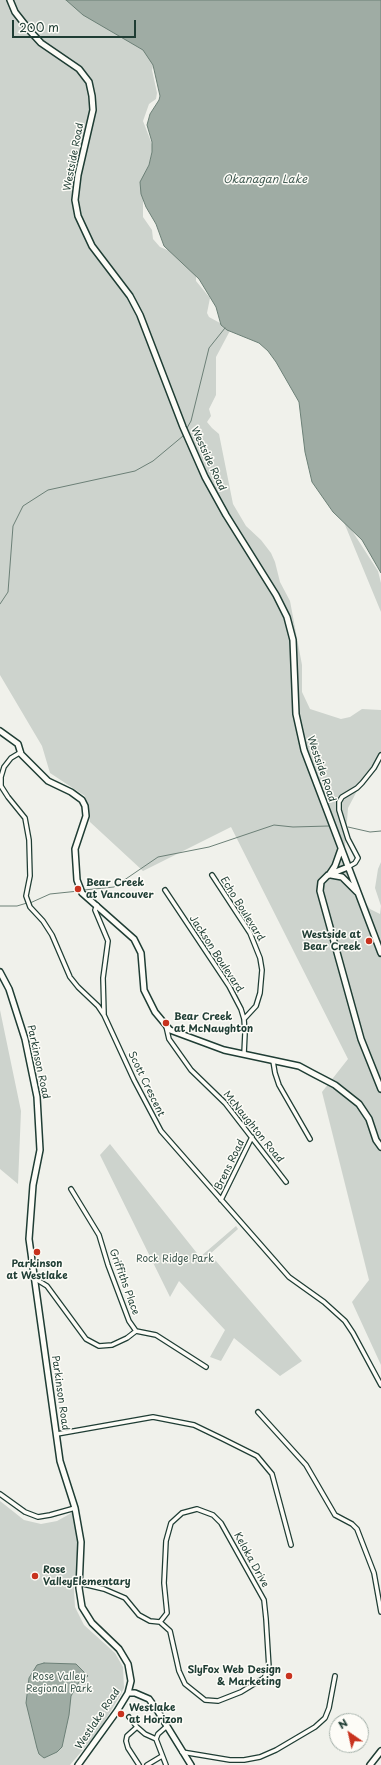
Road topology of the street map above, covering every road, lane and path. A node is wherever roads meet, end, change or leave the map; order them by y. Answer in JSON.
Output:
{"nodes":[{"id":1,"x":10,"y":0,"type":"edge"},
{"id":2,"x":0,"y":731,"type":"edge"},
{"id":3,"x":20,"y":752,"type":"junction"},
{"id":4,"x":381,"y":755,"type":"edge"},
{"id":5,"x":341,"y":849,"type":"junction"},
{"id":6,"x":348,"y":867,"type":"junction"},
{"id":7,"x":212,"y":875,"type":"dead end"},
{"id":8,"x":328,"y":876,"type":"junction"},
{"id":9,"x":166,"y":890,"type":"dead end"},
{"id":10,"x":359,"y":894,"type":"junction"},
{"id":11,"x":97,"y":906,"type":"junction"},
{"id":12,"x":381,"y":953,"type":"edge"},
{"id":13,"x":0,"y":972,"type":"edge"},
{"id":14,"x":104,"y":1015,"type":"junction"},
{"id":15,"x":244,"y":1019,"type":"junction"},
{"id":16,"x":166,"y":1025,"type":"junction"},
{"id":17,"x":244,"y":1054,"type":"junction"},
{"id":18,"x":273,"y":1061,"type":"junction"},
{"id":19,"x":381,"y":1089,"type":"edge"},
{"id":20,"x":252,"y":1137,"type":"junction"},
{"id":21,"x":310,"y":1139,"type":"dead end"},
{"id":22,"x":381,"y":1147,"type":"edge"},
{"id":23,"x":286,"y":1182,"type":"dead end"},
{"id":24,"x":72,"y":1189,"type":"dead end"},
{"id":25,"x":221,"y":1200,"type":"junction"},
{"id":26,"x":34,"y":1278,"type":"junction"},
{"id":27,"x":136,"y":1331,"type":"junction"},
{"id":28,"x":206,"y":1367,"type":"dead end"},
{"id":29,"x":381,"y":1384,"type":"edge"},
{"id":30,"x":258,"y":1412,"type":"dead end"},
{"id":31,"x":57,"y":1434,"type":"junction"},
{"id":32,"x":0,"y":1494,"type":"edge"},
{"id":33,"x":76,"y":1508,"type":"junction"},
{"id":34,"x":291,"y":1545,"type":"dead end"},
{"id":35,"x":80,"y":1582,"type":"junction"},
{"id":36,"x":380,"y":1611,"type":"edge"},
{"id":37,"x":160,"y":1622,"type":"junction"},
{"id":38,"x":335,"y":1676,"type":"dead end"},
{"id":39,"x":128,"y":1693,"type":"junction"},
{"id":40,"x":129,"y":1717,"type":"dead end"},
{"id":41,"x":167,"y":1726,"type":"junction"},
{"id":42,"x":137,"y":1727,"type":"junction"},
{"id":43,"x":156,"y":1739,"type":"junction"},
{"id":44,"x":381,"y":1751,"type":"edge"},
{"id":45,"x":182,"y":1752,"type":"junction"},
{"id":46,"x":162,"y":1756,"type":"junction"},
{"id":47,"x":78,"y":1765,"type":"edge"},
{"id":48,"x":139,"y":1765,"type":"edge"},
{"id":49,"x":147,"y":1765,"type":"edge"},
{"id":50,"x":166,"y":1765,"type":"edge"},
{"id":51,"x":191,"y":1765,"type":"edge"},
{"id":52,"x":370,"y":1765,"type":"edge"}],
"edges":[{"from":1,"to":5,"type":"street","name":"Westside Road"},
{"from":2,"to":3,"type":"street"},
{"from":3,"to":11,"type":"street"},
{"from":3,"to":14,"type":"street","name":"Scott Crescent"},
{"from":4,"to":6,"type":"street"},
{"from":5,"to":6,"type":"street","name":"Westside Road"},
{"from":5,"to":8,"type":"street"},
{"from":6,"to":8,"type":"street"},
{"from":6,"to":10,"type":"street","name":"Westside Road"},
{"from":7,"to":15,"type":"street","name":"Echo Boulevard"},
{"from":8,"to":10,"type":"street"},
{"from":8,"to":19,"type":"street"},
{"from":9,"to":15,"type":"street","name":"Jackson Boulevard"},
{"from":10,"to":12,"type":"street","name":"Westside Road"},
{"from":11,"to":14,"type":"street"},
{"from":11,"to":16,"type":"street"},
{"from":13,"to":26,"type":"street","name":"Parkinson Road"},
{"from":14,"to":25,"type":"street","name":"Scott Crescent"},
{"from":15,"to":17,"type":"street","name":"Jackson Boulevard"},
{"from":16,"to":17,"type":"street"},
{"from":16,"to":20,"type":"street","name":"McNaughton Road"},
{"from":17,"to":18,"type":"street"},
{"from":18,"to":21,"type":"street"},
{"from":18,"to":22,"type":"street"},
{"from":20,"to":23,"type":"street","name":"McNaughton Road"},
{"from":20,"to":25,"type":"street","name":"Brens Road"},
{"from":24,"to":27,"type":"street","name":"Griffiths Place"},
{"from":25,"to":29,"type":"street","name":"Scott Crescent"},
{"from":26,"to":27,"type":"street"},
{"from":26,"to":31,"type":"street","name":"Parkinson Road"},
{"from":27,"to":28,"type":"street"},
{"from":30,"to":36,"type":"street"},
{"from":31,"to":33,"type":"street","name":"Parkinson Road"},
{"from":31,"to":34,"type":"street"},
{"from":32,"to":33,"type":"street"},
{"from":33,"to":35,"type":"street","name":"Westlake Road"},
{"from":35,"to":37,"type":"street"},
{"from":35,"to":39,"type":"street","name":"Westlake Road"},
{"from":37,"to":37,"type":"street","name":"Keloka Drive"},
{"from":38,"to":45,"type":"street"},
{"from":39,"to":41,"type":"street"},
{"from":39,"to":47,"type":"street","name":"Westlake Road"},
{"from":40,"to":42,"type":"street"},
{"from":41,"to":43,"type":"street"},
{"from":41,"to":45,"type":"street"},
{"from":42,"to":43,"type":"street"},
{"from":42,"to":48,"type":"street"},
{"from":43,"to":46,"type":"street"},
{"from":44,"to":52,"type":"street"},
{"from":45,"to":51,"type":"street"},
{"from":46,"to":49,"type":"street"},
{"from":46,"to":50,"type":"street"}]}
